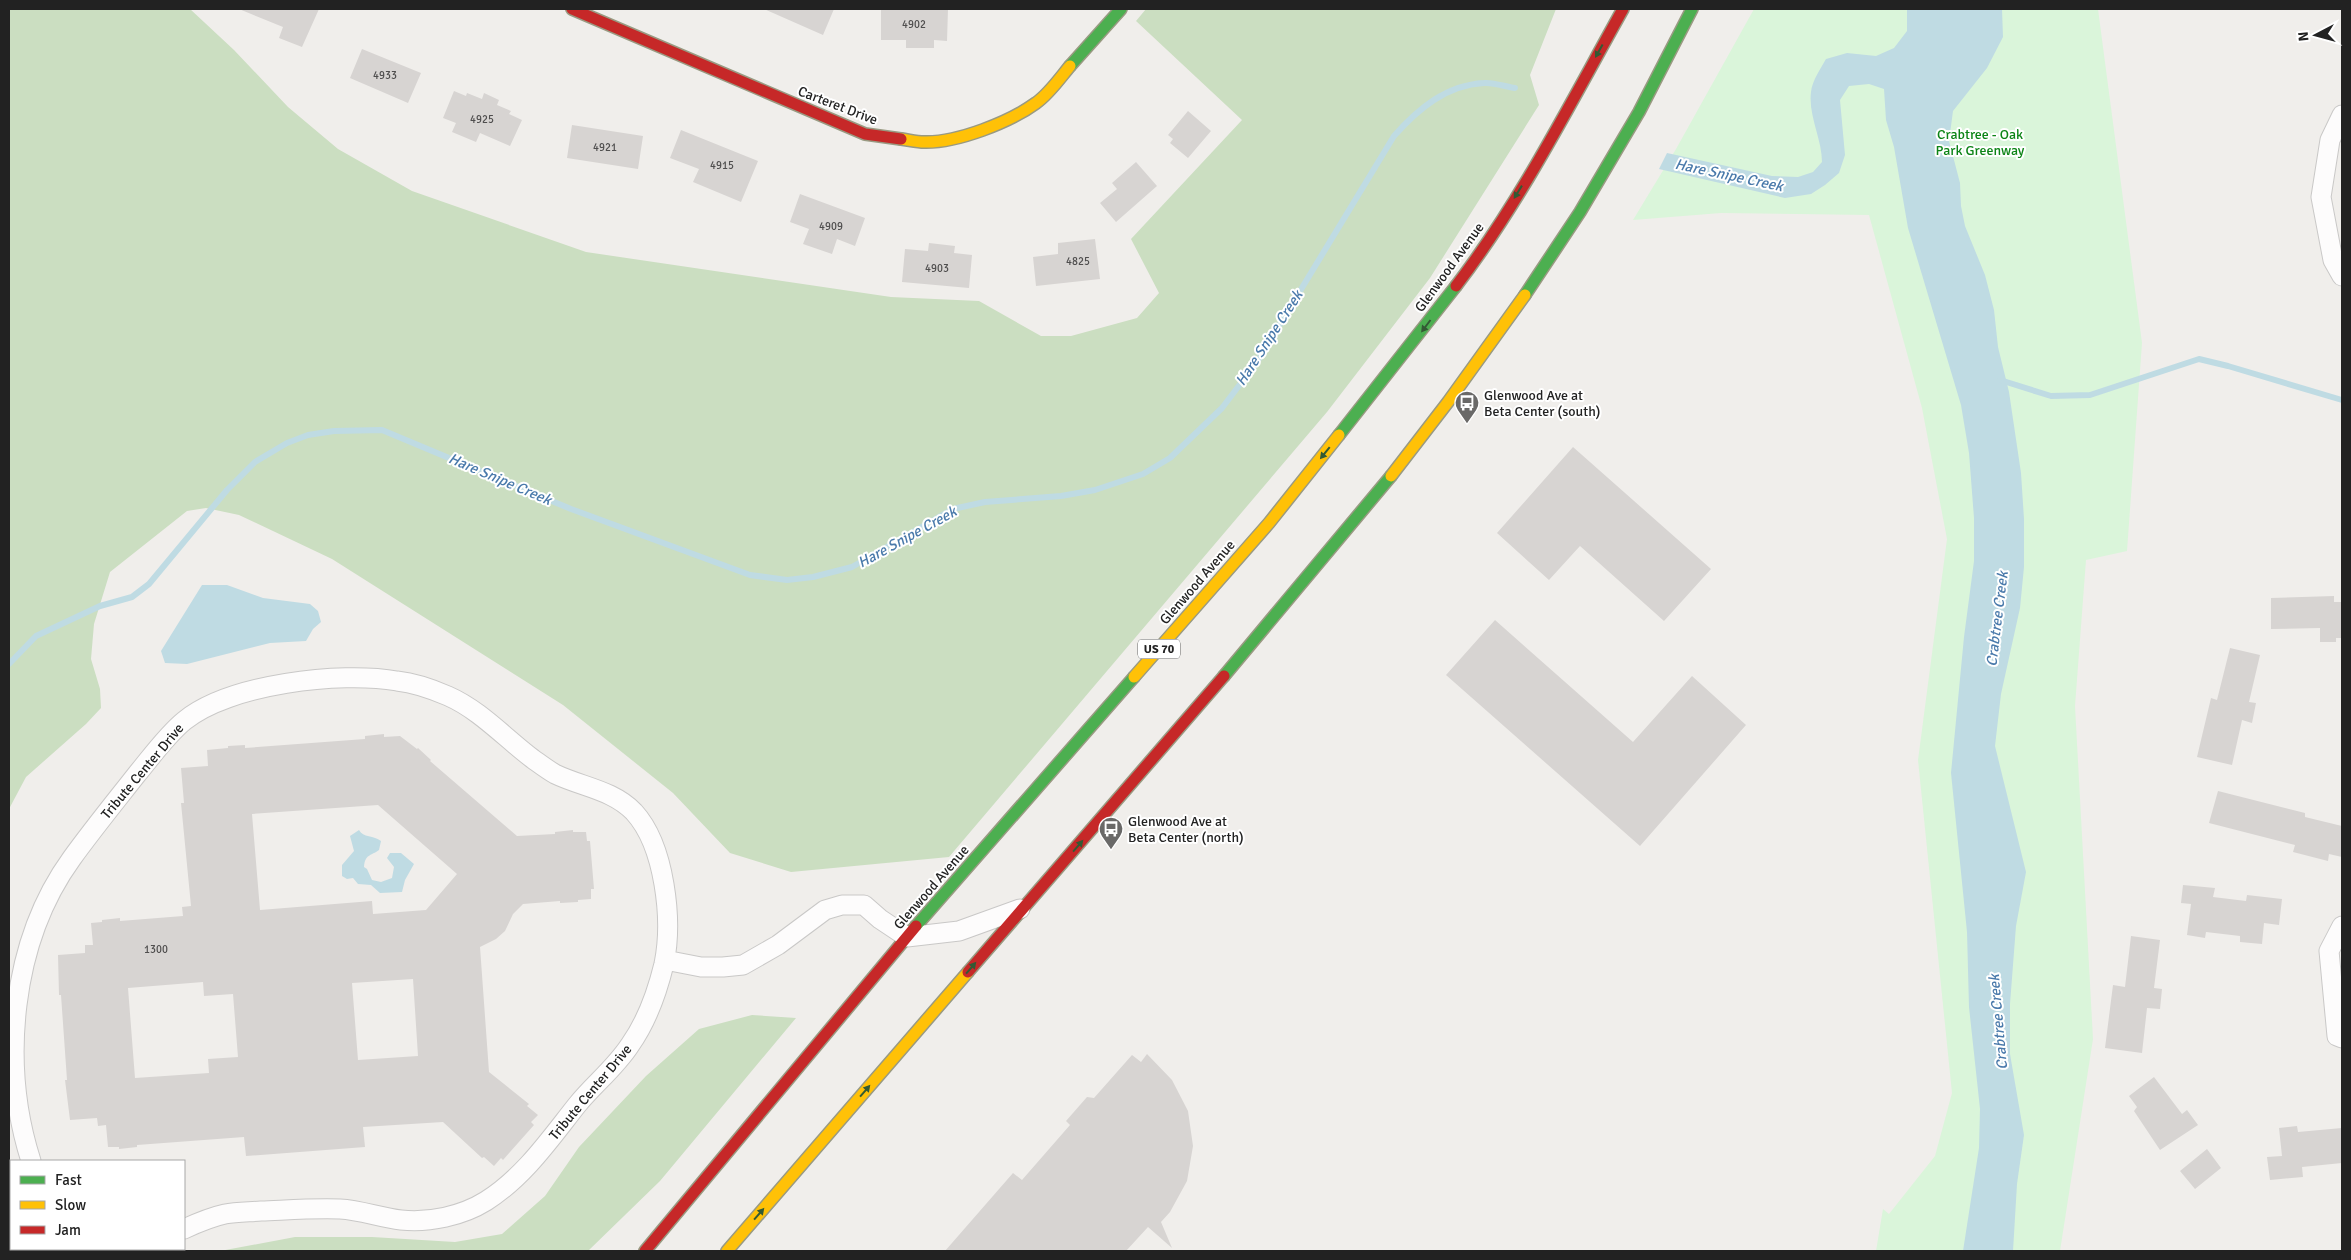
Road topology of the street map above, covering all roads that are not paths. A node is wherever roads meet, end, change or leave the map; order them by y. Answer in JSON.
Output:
{"nodes":[{"id":1,"x":572,"y":9,"type":"edge"},
{"id":2,"x":1121,"y":9,"type":"edge"},
{"id":3,"x":1622,"y":9,"type":"edge"},
{"id":4,"x":1692,"y":9,"type":"edge"},
{"id":5,"x":2342,"y":115,"type":"edge"},
{"id":6,"x":2342,"y":276,"type":"edge"},
{"id":7,"x":1024,"y":907,"type":"junction"},
{"id":8,"x":2342,"y":926,"type":"edge"},
{"id":9,"x":907,"y":937,"type":"junction"},
{"id":10,"x":665,"y":960,"type":"junction"},
{"id":11,"x":2342,"y":1038,"type":"edge"},
{"id":12,"x":31,"y":1160,"type":"edge"},
{"id":13,"x":185,"y":1229,"type":"edge"},
{"id":14,"x":645,"y":1251,"type":"edge"},
{"id":15,"x":727,"y":1251,"type":"edge"}],
"edges":[{"from":1,"to":2,"type":"main road","name":"Carteret Drive"},
{"from":3,"to":9,"type":"main road","name":"Glenwood Avenue","number":"US 70","one_way":true},
{"from":7,"to":4,"type":"main road","one_way":true},
{"from":5,"to":6,"type":"street"},
{"from":7,"to":9,"type":"street"},
{"from":15,"to":7,"type":"main road","one_way":true},
{"from":8,"to":11,"type":"street"},
{"from":9,"to":10,"type":"street"},
{"from":9,"to":14,"type":"main road","name":"Glenwood Avenue","number":"US 70"},
{"from":10,"to":12,"type":"street","name":"Tribute Center Drive"},
{"from":10,"to":13,"type":"street","name":"Tribute Center Drive"}]}
